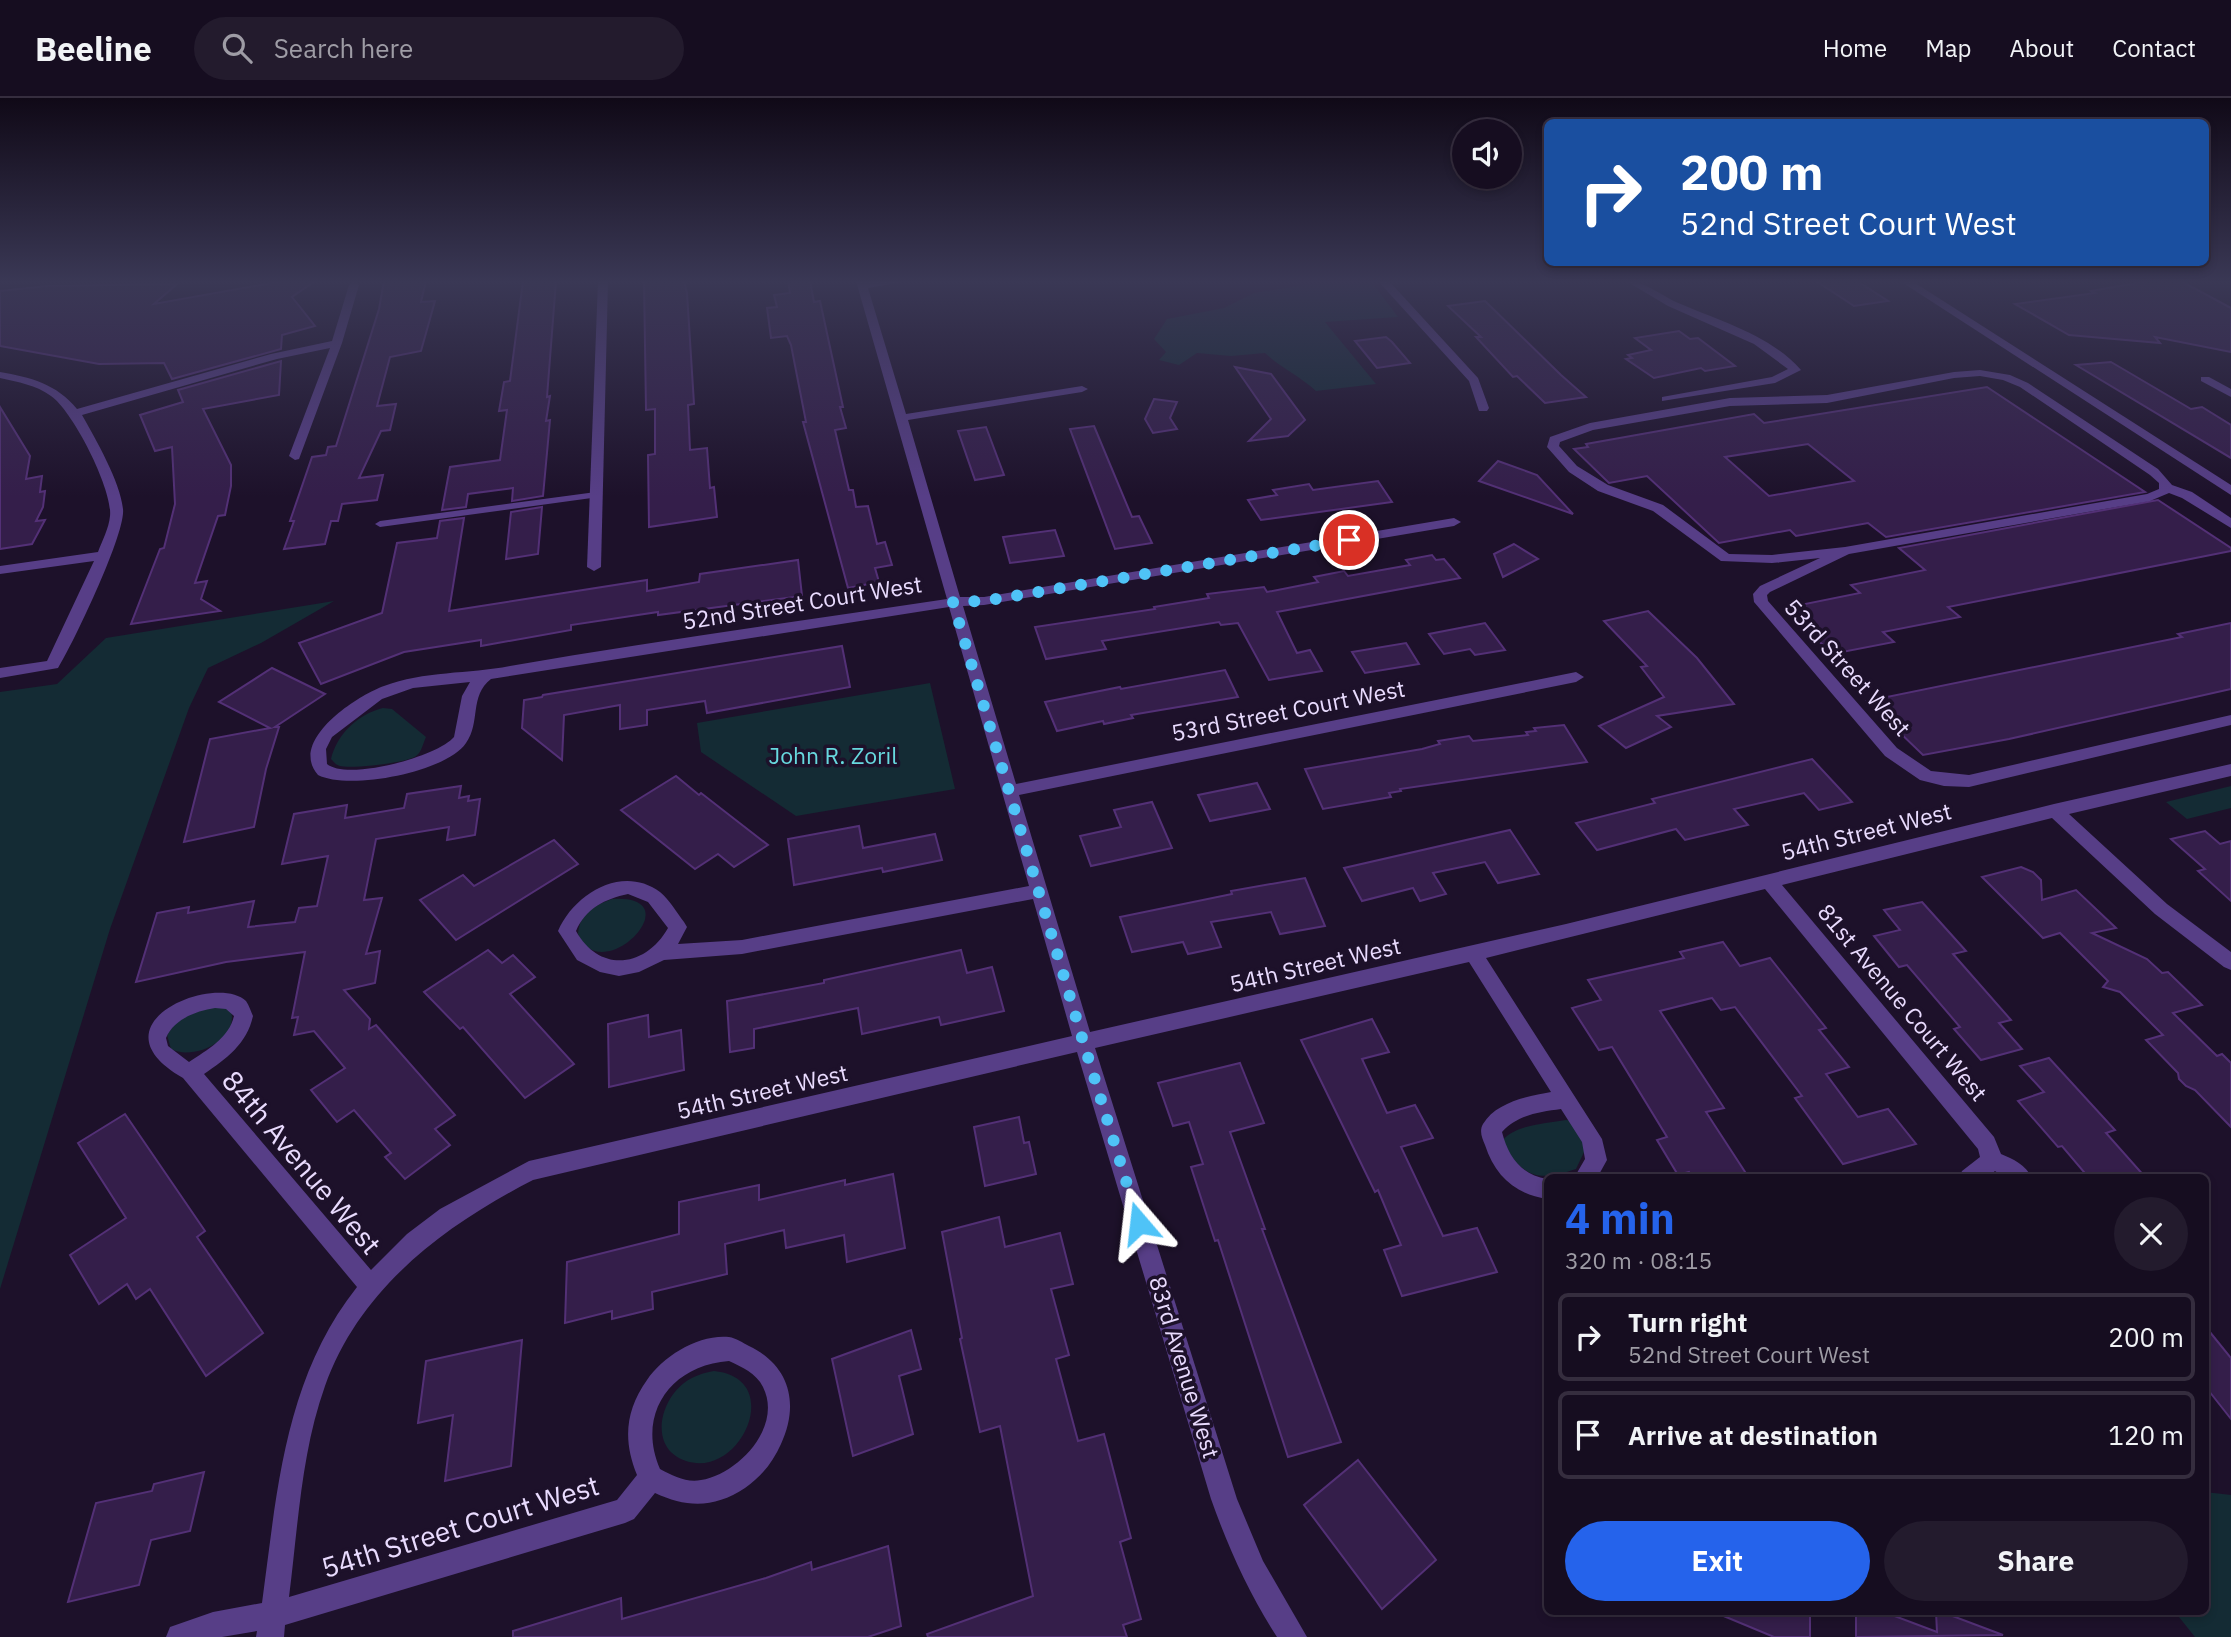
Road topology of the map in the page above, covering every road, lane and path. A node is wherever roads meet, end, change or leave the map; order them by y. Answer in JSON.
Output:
{"nodes":[{"id":1,"x":290,"y":353,"type":"edge"},
{"id":2,"x":333,"y":353,"type":"edge"},
{"id":3,"x":601,"y":353,"type":"edge"},
{"id":4,"x":882,"y":353,"type":"edge"},
{"id":5,"x":1449,"y":353,"type":"edge"},
{"id":6,"x":1771,"y":353,"type":"edge"},
{"id":7,"x":2018,"y":353,"type":"edge"},
{"id":8,"x":0,"y":375,"type":"edge"},
{"id":9,"x":2205,"y":379,"type":"dead end"},
{"id":10,"x":1082,"y":390,"type":"dead end"},
{"id":11,"x":2231,"y":394,"type":"edge"},
{"id":12,"x":1666,"y":399,"type":"dead end"},
{"id":13,"x":1483,"y":408,"type":"dead end"},
{"id":14,"x":76,"y":413,"type":"junction"},
{"id":15,"x":901,"y":418,"type":"junction"},
{"id":16,"x":2126,"y":422,"type":"junction"},
{"id":17,"x":2087,"y":428,"type":"junction"},
{"id":18,"x":295,"y":456,"type":"dead end"},
{"id":19,"x":2166,"y":487,"type":"junction"},
{"id":20,"x":2231,"y":491,"type":"edge"},
{"id":21,"x":596,"y":495,"type":"junction"},
{"id":22,"x":1454,"y":522,"type":"dead end"},
{"id":23,"x":380,"y":524,"type":"dead end"},
{"id":24,"x":2231,"y":524,"type":"edge"},
{"id":25,"x":1845,"y":551,"type":"junction"},
{"id":26,"x":104,"y":555,"type":"junction"},
{"id":27,"x":594,"y":567,"type":"dead end"},
{"id":28,"x":0,"y":570,"type":"edge"},
{"id":29,"x":953,"y":602,"type":"junction"},
{"id":30,"x":0,"y":673,"type":"edge"},
{"id":31,"x":488,"y":674,"type":"junction"},
{"id":32,"x":1576,"y":677,"type":"dead end"},
{"id":33,"x":2231,"y":720,"type":"edge"},
{"id":34,"x":2231,"y":769,"type":"edge"},
{"id":35,"x":1010,"y":791,"type":"junction"},
{"id":36,"x":2054,"y":810,"type":"junction"},
{"id":37,"x":1768,"y":880,"type":"junction"},
{"id":38,"x":1039,"y":891,"type":"junction"},
{"id":39,"x":661,"y":953,"type":"junction"},
{"id":40,"x":1473,"y":953,"type":"junction"},
{"id":41,"x":2231,"y":962,"type":"edge"},
{"id":42,"x":1083,"y":1041,"type":"junction"},
{"id":43,"x":190,"y":1072,"type":"dead end"},
{"id":44,"x":1566,"y":1099,"type":"junction"},
{"id":45,"x":1992,"y":1160,"type":"junction"},
{"id":46,"x":1587,"y":1174,"type":"edge"},
{"id":47,"x":1975,"y":1174,"type":"edge"},
{"id":48,"x":2016,"y":1174,"type":"edge"},
{"id":49,"x":1544,"y":1189,"type":"edge"},
{"id":50,"x":371,"y":1287,"type":"junction"},
{"id":51,"x":651,"y":1478,"type":"junction"},
{"id":52,"x":272,"y":1626,"type":"edge"},
{"id":53,"x":180,"y":1637,"type":"edge"},
{"id":54,"x":1293,"y":1637,"type":"edge"}],
"edges":[{"from":1,"to":14,"type":"street"},
{"from":2,"to":18,"type":"street"},
{"from":3,"to":21,"type":"street"},
{"from":4,"to":15,"type":"street","name":"83rd Avenue West"},
{"from":5,"to":13,"type":"street"},
{"from":6,"to":12,"type":"street"},
{"from":7,"to":16,"type":"street"},
{"from":8,"to":14,"type":"street"},
{"from":9,"to":11,"type":"street"},
{"from":10,"to":15,"type":"street"},
{"from":14,"to":26,"type":"street"},
{"from":15,"to":29,"type":"street","name":"83rd Avenue West"},
{"from":16,"to":17,"type":"street"},
{"from":16,"to":20,"type":"street"},
{"from":17,"to":19,"type":"street"},
{"from":17,"to":25,"type":"street"},
{"from":19,"to":24,"type":"street"},
{"from":19,"to":25,"type":"street","name":"53rd Street West"},
{"from":21,"to":23,"type":"lane"},
{"from":21,"to":27,"type":"street"},
{"from":22,"to":29,"type":"street","name":"52nd Street Court West"},
{"from":25,"to":33,"type":"street","name":"53rd Street West"},
{"from":26,"to":28,"type":"street"},
{"from":26,"to":30,"type":"street"},
{"from":29,"to":31,"type":"street","name":"52nd Street Court West"},
{"from":29,"to":35,"type":"street","name":"83rd Avenue West"},
{"from":31,"to":31,"type":"street","name":"52nd Street Court West"},
{"from":32,"to":35,"type":"street","name":"53rd Street Court West"},
{"from":34,"to":36,"type":"street","name":"54th Street West"},
{"from":35,"to":38,"type":"street","name":"83rd Avenue West"},
{"from":36,"to":37,"type":"street","name":"54th Street West"},
{"from":36,"to":41,"type":"street"},
{"from":37,"to":40,"type":"street","name":"54th Street West"},
{"from":37,"to":45,"type":"street","name":"81st Avenue Court West"},
{"from":38,"to":39,"type":"street"},
{"from":38,"to":42,"type":"street","name":"83rd Avenue West"},
{"from":39,"to":39,"type":"street"},
{"from":40,"to":42,"type":"street","name":"54th Street West"},
{"from":40,"to":44,"type":"street"},
{"from":42,"to":50,"type":"street","name":"54th Street West"},
{"from":42,"to":54,"type":"street","name":"83rd Avenue West"},
{"from":43,"to":50,"type":"street","name":"84th Avenue West"},
{"from":44,"to":46,"type":"street"},
{"from":44,"to":49,"type":"street"},
{"from":45,"to":47,"type":"street"},
{"from":45,"to":48,"type":"street","name":"81st Avenue Court West"},
{"from":50,"to":52,"type":"street","name":"54th Street West"},
{"from":51,"to":51,"type":"street"},
{"from":51,"to":52,"type":"street","name":"54th Street Court West"},
{"from":52,"to":53,"type":"street","name":"54th Street Court West"}]}
